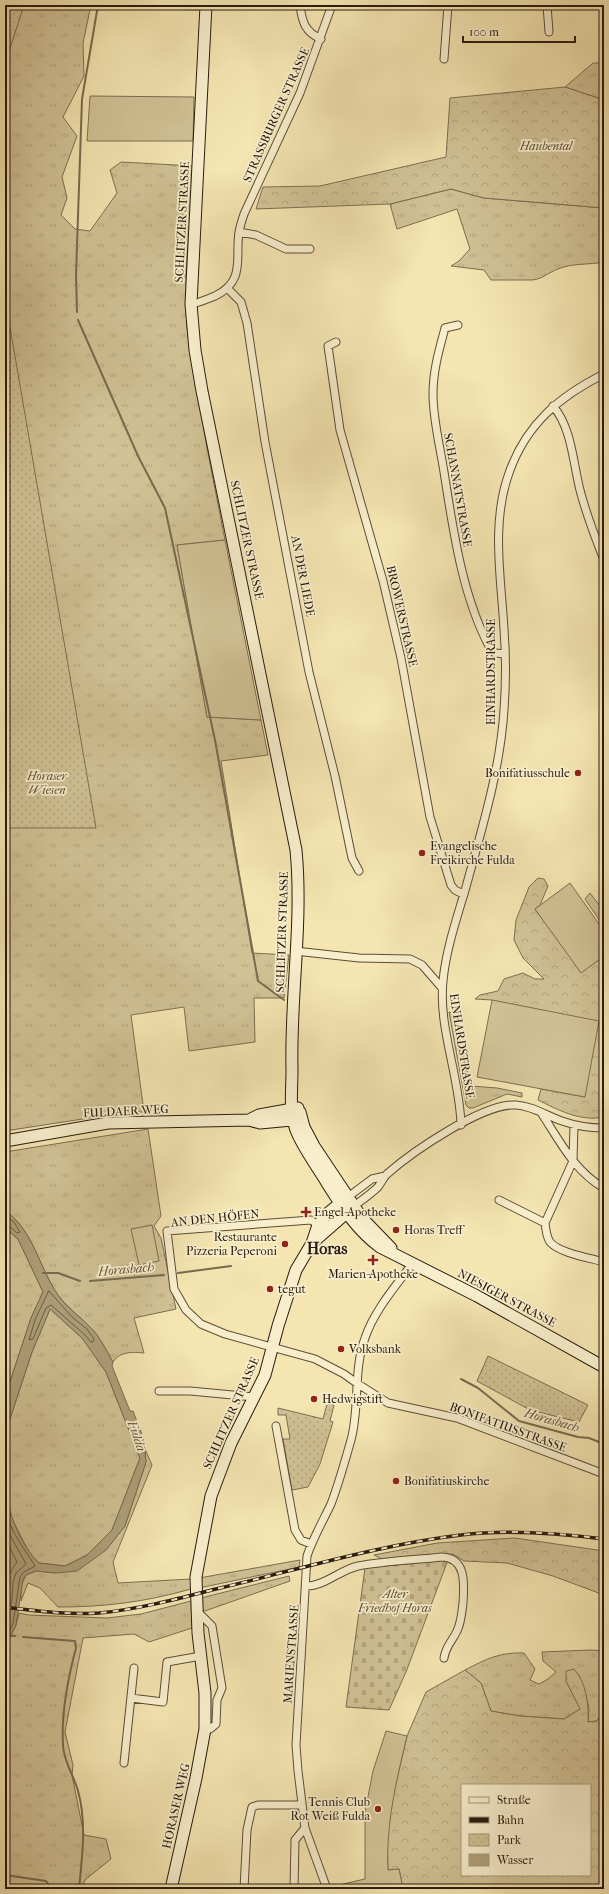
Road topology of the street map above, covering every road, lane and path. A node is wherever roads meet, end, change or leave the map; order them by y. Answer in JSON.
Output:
{"nodes":[{"id":1,"x":206,"y":5,"type":"edge"},
{"id":2,"x":300,"y":5,"type":"edge"},
{"id":3,"x":332,"y":5,"type":"edge"},
{"id":4,"x":448,"y":5,"type":"edge"},
{"id":5,"x":547,"y":5,"type":"edge"},
{"id":6,"x":549,"y":32,"type":"dead end"},
{"id":7,"x":321,"y":39,"type":"junction"},
{"id":8,"x":444,"y":59,"type":"dead end"},
{"id":9,"x":239,"y":232,"type":"junction"},
{"id":10,"x":310,"y":249,"type":"dead end"},
{"id":11,"x":227,"y":288,"type":"junction"},
{"id":12,"x":191,"y":304,"type":"junction"},
{"id":13,"x":458,"y":325,"type":"dead end"},
{"id":14,"x":336,"y":342,"type":"dead end"},
{"id":15,"x":604,"y":374,"type":"edge"},
{"id":16,"x":553,"y":406,"type":"junction"},
{"id":17,"x":604,"y":560,"type":"edge"},
{"id":18,"x":505,"y":654,"type":"junction"},
{"id":19,"x":359,"y":871,"type":"dead end"},
{"id":20,"x":463,"y":894,"type":"junction"},
{"id":21,"x":295,"y":951,"type":"junction"},
{"id":22,"x":442,"y":988,"type":"junction"},
{"id":23,"x":541,"y":1112,"type":"junction"},
{"id":24,"x":297,"y":1114,"type":"junction"},
{"id":25,"x":461,"y":1125,"type":"junction"},
{"id":26,"x":574,"y":1125,"type":"junction"},
{"id":27,"x":604,"y":1128,"type":"edge"},
{"id":28,"x":5,"y":1140,"type":"edge"},
{"id":29,"x":573,"y":1161,"type":"junction"},
{"id":30,"x":385,"y":1176,"type":"junction"},
{"id":31,"x":604,"y":1188,"type":"edge"},
{"id":32,"x":499,"y":1200,"type":"dead end"},
{"id":33,"x":347,"y":1205,"type":"junction"},
{"id":34,"x":546,"y":1223,"type":"junction"},
{"id":35,"x":318,"y":1225,"type":"junction"},
{"id":36,"x":312,"y":1243,"type":"junction"},
{"id":37,"x":604,"y":1262,"type":"edge"},
{"id":38,"x":412,"y":1264,"type":"junction"},
{"id":39,"x":272,"y":1346,"type":"junction"},
{"id":40,"x":604,"y":1367,"type":"edge"},
{"id":41,"x":358,"y":1384,"type":"junction"},
{"id":42,"x":159,"y":1391,"type":"dead end"},
{"id":43,"x":254,"y":1397,"type":"junction"},
{"id":44,"x":276,"y":1426,"type":"dead end"},
{"id":45,"x":604,"y":1474,"type":"edge"},
{"id":46,"x":311,"y":1544,"type":"junction"},
{"id":47,"x":306,"y":1586,"type":"junction"},
{"id":48,"x":197,"y":1606,"type":"junction"},
{"id":49,"x":200,"y":1656,"type":"junction"},
{"id":50,"x":444,"y":1658,"type":"dead end"},
{"id":51,"x":134,"y":1668,"type":"dead end"},
{"id":52,"x":131,"y":1698,"type":"junction"},
{"id":53,"x":205,"y":1729,"type":"junction"},
{"id":54,"x":124,"y":1763,"type":"dead end"},
{"id":55,"x":302,"y":1805,"type":"junction"},
{"id":56,"x":305,"y":1828,"type":"junction"},
{"id":57,"x":171,"y":1889,"type":"edge"},
{"id":58,"x":244,"y":1889,"type":"edge"},
{"id":59,"x":294,"y":1889,"type":"edge"},
{"id":60,"x":327,"y":1889,"type":"edge"}],
"edges":[{"from":1,"to":12,"type":"main road","name":"SCHLITZER STRASSE"},
{"from":2,"to":7,"type":"street"},
{"from":3,"to":7,"type":"street","name":"STRASSBURGER STRASSE"},
{"from":4,"to":8,"type":"street"},
{"from":5,"to":6,"type":"street"},
{"from":7,"to":9,"type":"street","name":"STRASSBURGER STRASSE"},
{"from":9,"to":10,"type":"street"},
{"from":9,"to":11,"type":"street","name":"STRASSBURGER STRASSE"},
{"from":11,"to":12,"type":"street","name":"STRASSBURGER STRASSE"},
{"from":11,"to":19,"type":"street","name":"AN DER LIEDE"},
{"from":12,"to":21,"type":"main road","name":"SCHLITZER STRASSE"},
{"from":13,"to":18,"type":"street","name":"SCHANNATSTRASSE"},
{"from":14,"to":20,"type":"street","name":"BROWERSTRASSE"},
{"from":15,"to":16,"type":"street","name":"EINHARDSTRASSE"},
{"from":16,"to":17,"type":"street"},
{"from":16,"to":18,"type":"street","name":"EINHARDSTRASSE"},
{"from":18,"to":20,"type":"street","name":"EINHARDSTRASSE"},
{"from":20,"to":22,"type":"street","name":"EINHARDSTRASSE"},
{"from":21,"to":22,"type":"street"},
{"from":21,"to":24,"type":"main road","name":"SCHLITZER STRASSE"},
{"from":22,"to":25,"type":"street","name":"EINHARDSTRASSE"},
{"from":23,"to":25,"type":"street"},
{"from":23,"to":26,"type":"street"},
{"from":23,"to":29,"type":"street"},
{"from":24,"to":28,"type":"main road","name":"FULDAER WEG"},
{"from":24,"to":33,"type":"main road","name":"SCHLITZER STRASSE"},
{"from":25,"to":30,"type":"street"},
{"from":26,"to":27,"type":"street"},
{"from":26,"to":29,"type":"street"},
{"from":29,"to":31,"type":"street"},
{"from":29,"to":34,"type":"street"},
{"from":30,"to":33,"type":"street"},
{"from":30,"to":33,"type":"street"},
{"from":32,"to":34,"type":"street"},
{"from":33,"to":35,"type":"main road","name":"SCHLITZER STRASSE"},
{"from":33,"to":36,"type":"main road","name":"SCHLITZER STRASSE"},
{"from":33,"to":38,"type":"main road","name":"NIESIGER STRASSE"},
{"from":34,"to":37,"type":"street"},
{"from":35,"to":36,"type":"main road","name":"SCHLITZER STRASSE"},
{"from":35,"to":39,"type":"street","name":"AN DEN HÖFEN"},
{"from":36,"to":39,"type":"main road","name":"SCHLITZER STRASSE"},
{"from":38,"to":40,"type":"main road","name":"NIESIGER STRASSE"},
{"from":38,"to":41,"type":"street","name":"MARIENSTRASSE"},
{"from":39,"to":41,"type":"street","name":"BONIFATIUSSTRASSE"},
{"from":39,"to":43,"type":"main road","name":"SCHLITZER STRASSE"},
{"from":41,"to":45,"type":"street","name":"BONIFATIUSSTRASSE"},
{"from":41,"to":46,"type":"street","name":"MARIENSTRASSE"},
{"from":42,"to":43,"type":"street"},
{"from":43,"to":48,"type":"main road","name":"SCHLITZER STRASSE"},
{"from":44,"to":46,"type":"street"},
{"from":46,"to":47,"type":"street","name":"MARIENSTRASSE"},
{"from":47,"to":50,"type":"street"},
{"from":47,"to":55,"type":"street","name":"MARIENSTRASSE"},
{"from":48,"to":49,"type":"main road","name":"HORASER WEG"},
{"from":48,"to":53,"type":"street"},
{"from":49,"to":52,"type":"street"},
{"from":49,"to":53,"type":"main road","name":"HORASER WEG"},
{"from":51,"to":52,"type":"street"},
{"from":52,"to":54,"type":"street"},
{"from":53,"to":57,"type":"main road","name":"HORASER WEG"},
{"from":55,"to":56,"type":"street","name":"MARIENSTRASSE"},
{"from":55,"to":58,"type":"street"},
{"from":56,"to":59,"type":"street"},
{"from":56,"to":60,"type":"street","name":"MARIENSTRASSE"}]}
